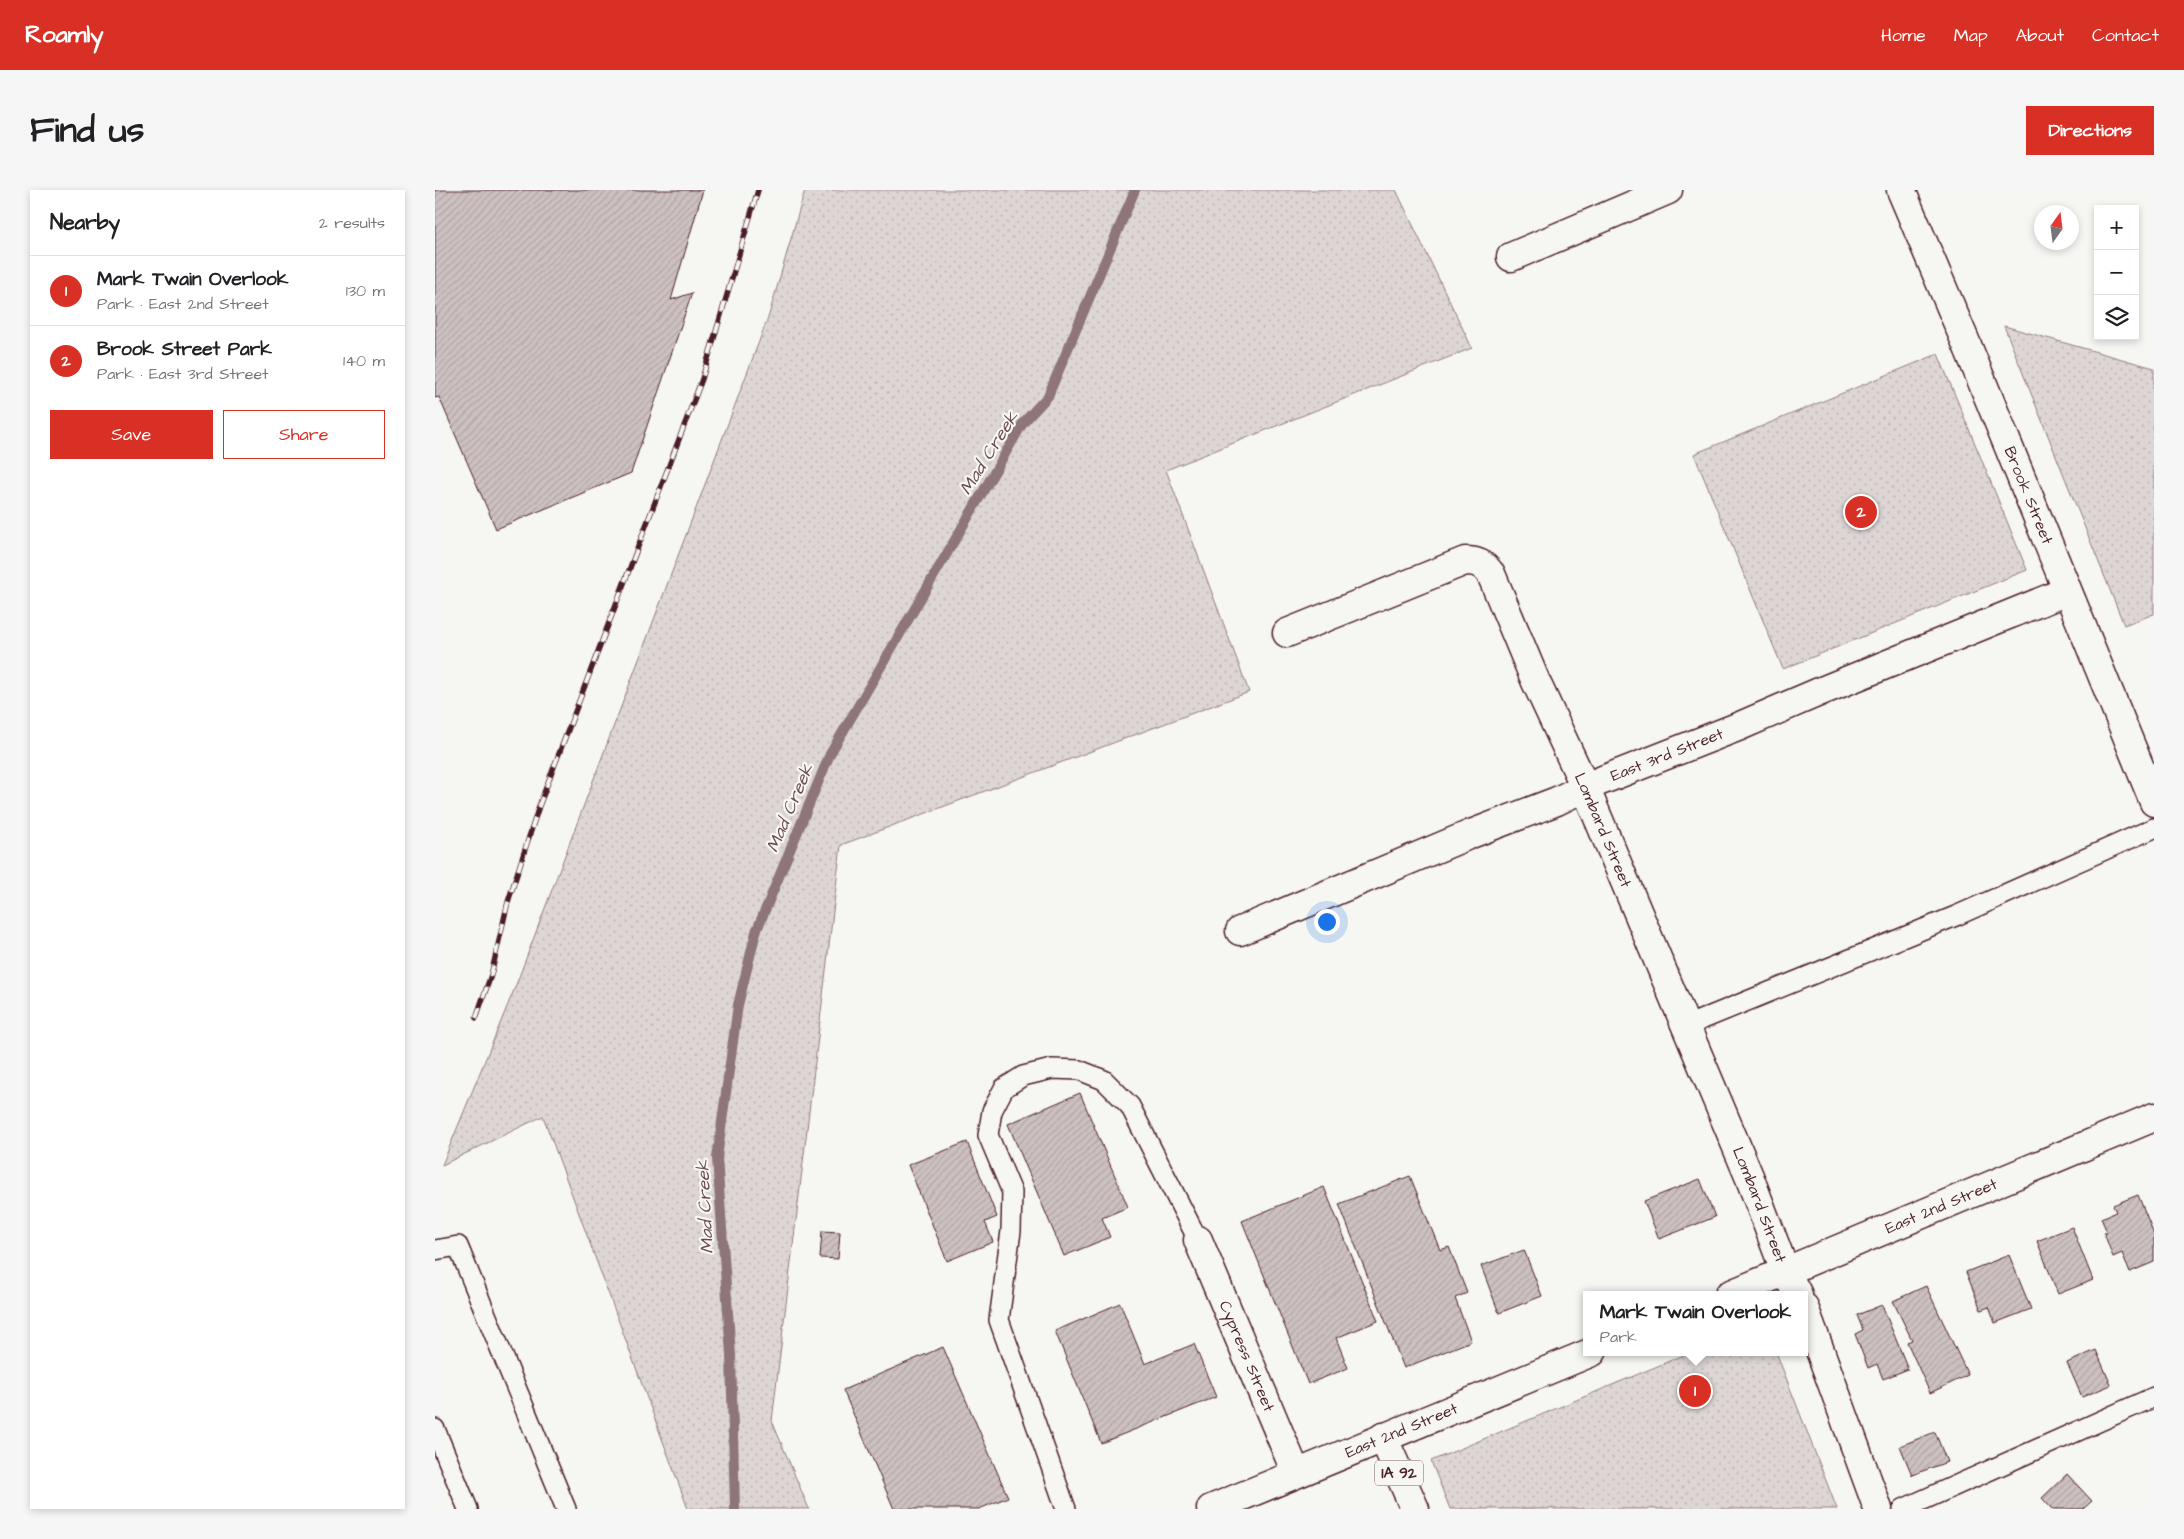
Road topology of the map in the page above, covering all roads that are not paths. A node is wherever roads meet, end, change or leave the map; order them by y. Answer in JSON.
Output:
{"nodes":[{"id":1,"x":1668,"y":190,"type":"edge"},
{"id":2,"x":1901,"y":190,"type":"edge"},
{"id":3,"x":1511,"y":257,"type":"dead end"},
{"id":4,"x":2067,"y":591,"type":"junction"},
{"id":5,"x":1287,"y":633,"type":"dead end"},
{"id":6,"x":1585,"y":787,"type":"junction"},
{"id":7,"x":2154,"y":802,"type":"edge"},
{"id":8,"x":2154,"y":828,"type":"edge"},
{"id":9,"x":1240,"y":931,"type":"dead end"},
{"id":10,"x":1685,"y":1026,"type":"junction"},
{"id":11,"x":2154,"y":1117,"type":"edge"},
{"id":12,"x":1198,"y":1240,"type":"joint"},
{"id":13,"x":435,"y":1250,"type":"edge"},
{"id":14,"x":1785,"y":1271,"type":"junction"},
{"id":15,"x":1738,"y":1291,"type":"edge"},
{"id":16,"x":1796,"y":1291,"type":"edge"},
{"id":17,"x":1808,"y":1318,"type":"edge"},
{"id":18,"x":1583,"y":1356,"type":"edge"},
{"id":19,"x":2154,"y":1397,"type":"edge"},
{"id":20,"x":435,"y":1429,"type":"edge"},
{"id":21,"x":1383,"y":1437,"type":"junction"},
{"id":22,"x":1296,"y":1473,"type":"junction"},
{"id":23,"x":468,"y":1509,"type":"edge"},
{"id":24,"x":567,"y":1509,"type":"edge"},
{"id":25,"x":1066,"y":1509,"type":"edge"},
{"id":26,"x":1211,"y":1509,"type":"edge"},
{"id":27,"x":1415,"y":1509,"type":"edge"},
{"id":28,"x":1877,"y":1509,"type":"edge"},
{"id":29,"x":1903,"y":1509,"type":"edge"}],
"edges":[{"from":1,"to":3,"type":"street"},
{"from":2,"to":4,"type":"street","name":"Brook Street"},
{"from":4,"to":6,"type":"street","name":"East 3rd Street"},
{"from":4,"to":7,"type":"street","name":"Brook Street"},
{"from":5,"to":6,"type":"street","name":"Lombard Street"},
{"from":6,"to":9,"type":"street","name":"East 3rd Street"},
{"from":6,"to":10,"type":"street","name":"Lombard Street"},
{"from":8,"to":10,"type":"lane"},
{"from":10,"to":14,"type":"street","name":"Lombard Street"},
{"from":11,"to":14,"type":"street","name":"East 2nd Street"},
{"from":12,"to":22,"type":"street","name":"Cypress Street"},
{"from":12,"to":25,"type":"lane"},
{"from":13,"to":24,"type":"lane"},
{"from":14,"to":15,"type":"street","name":"East 2nd Street"},
{"from":14,"to":16,"type":"street","name":"Lombard Street"},
{"from":17,"to":28,"type":"street"},
{"from":18,"to":21,"type":"street","name":"East 2nd Street"},
{"from":19,"to":29,"type":"lane"},
{"from":20,"to":23,"type":"lane"},
{"from":21,"to":22,"type":"street","name":"East 2nd Street"},
{"from":21,"to":27,"type":"street","number":"IA 92"},
{"from":22,"to":26,"type":"street","name":"East 2nd Street"}]}
